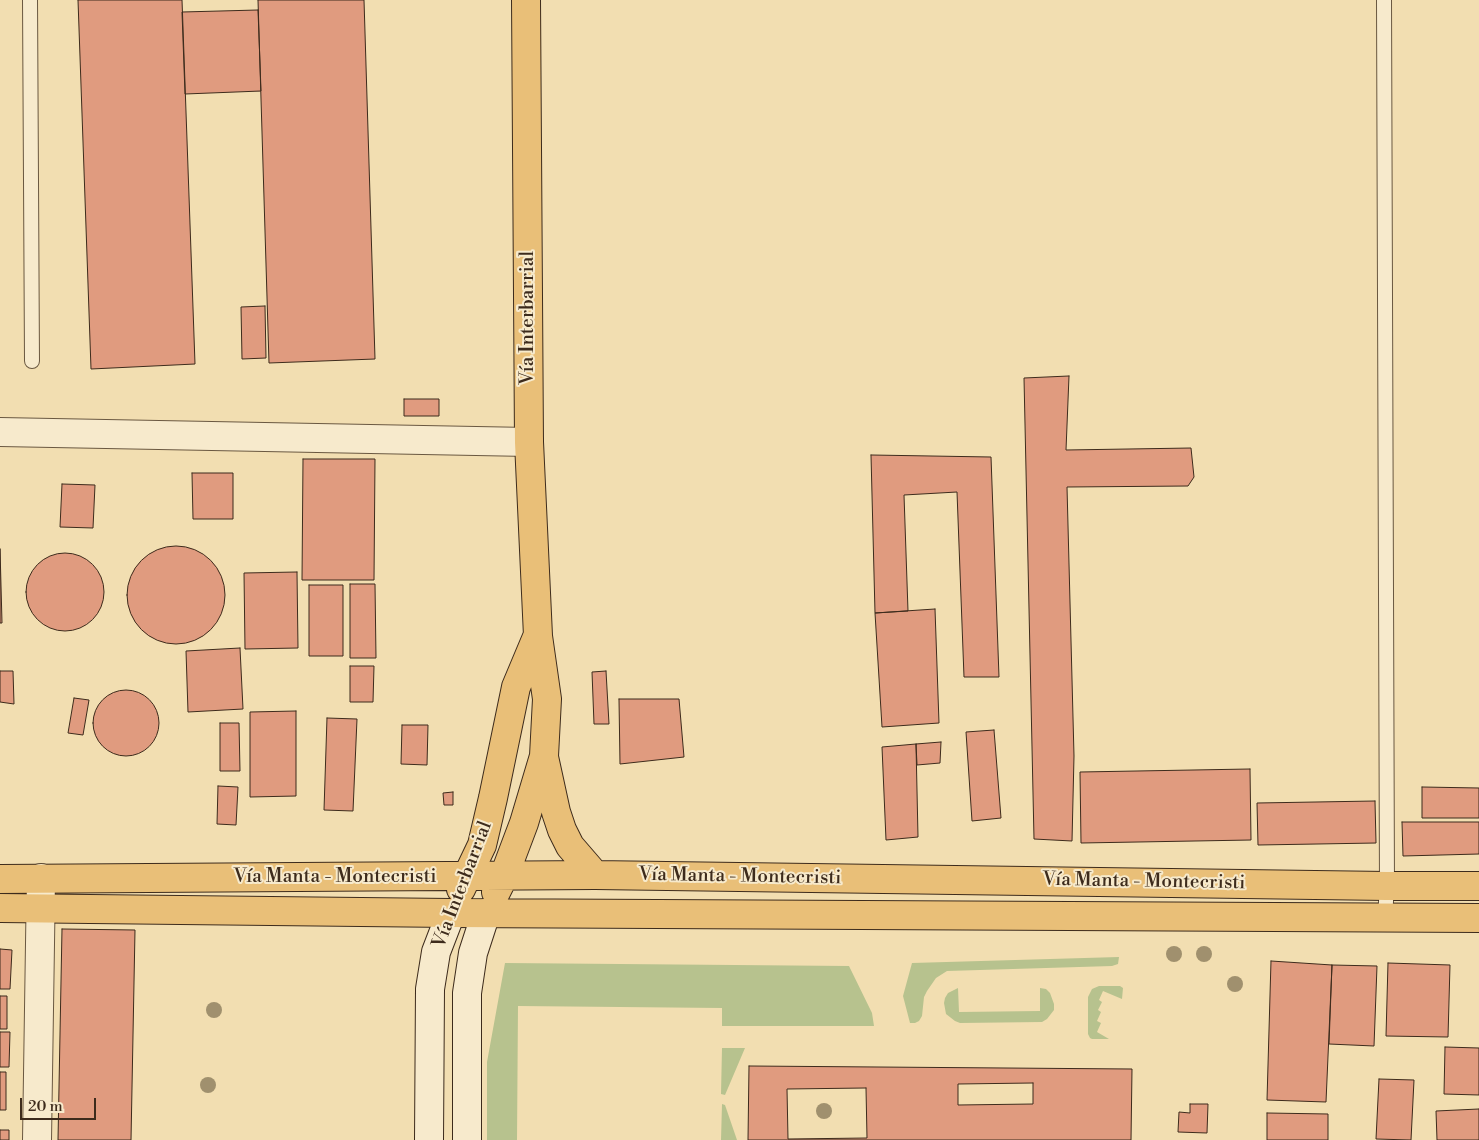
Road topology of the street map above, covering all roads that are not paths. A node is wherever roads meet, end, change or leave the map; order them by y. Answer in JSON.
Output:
{"nodes":[{"id":1,"x":30,"y":0,"type":"edge"},
{"id":2,"x":526,"y":0,"type":"edge"},
{"id":3,"x":1384,"y":0,"type":"edge"},
{"id":4,"x":32,"y":361,"type":"dead end"},
{"id":5,"x":0,"y":432,"type":"edge"},
{"id":6,"x":529,"y":442,"type":"junction"},
{"id":7,"x":538,"y":636,"type":"junction"},
{"id":8,"x":544,"y":756,"type":"junction"},
{"id":9,"x":595,"y":875,"type":"junction"},
{"id":10,"x":468,"y":876,"type":"junction"},
{"id":11,"x":504,"y":876,"type":"junction"},
{"id":12,"x":0,"y":878,"type":"edge"},
{"id":13,"x":41,"y":878,"type":"junction"},
{"id":14,"x":1387,"y":886,"type":"junction"},
{"id":15,"x":1479,"y":886,"type":"edge"},
{"id":16,"x":41,"y":907,"type":"junction"},
{"id":17,"x":0,"y":908,"type":"edge"},
{"id":18,"x":451,"y":913,"type":"junction"},
{"id":19,"x":486,"y":913,"type":"junction"},
{"id":20,"x":1385,"y":917,"type":"junction"},
{"id":21,"x":1479,"y":918,"type":"edge"},
{"id":22,"x":37,"y":1140,"type":"edge"},
{"id":23,"x":429,"y":1140,"type":"edge"},
{"id":24,"x":467,"y":1140,"type":"edge"}],
"edges":[{"from":1,"to":4,"type":"lane"},
{"from":2,"to":6,"type":"main road","name":"Vía Interbarrial"},
{"from":3,"to":14,"type":"lane"},
{"from":5,"to":6,"type":"street"},
{"from":6,"to":7,"type":"main road","name":"Vía Interbarrial"},
{"from":7,"to":8,"type":"main road","name":"Vía Interbarrial"},
{"from":7,"to":10,"type":"main road","name":"Vía Interbarrial"},
{"from":8,"to":9,"type":"main road"},
{"from":8,"to":11,"type":"main road","name":"Vía Interbarrial"},
{"from":9,"to":11,"type":"main road","name":"Vía Manta - Montecristi"},
{"from":9,"to":14,"type":"main road","name":"Vía Manta - Montecristi"},
{"from":10,"to":11,"type":"main road","name":"Vía Manta - Montecristi"},
{"from":10,"to":13,"type":"main road","name":"Vía Manta - Montecristi"},
{"from":10,"to":18,"type":"main road","name":"Vía Interbarrial"},
{"from":11,"to":19,"type":"main road","name":"Vía Interbarrial"},
{"from":12,"to":13,"type":"main road","name":"Vía Manta - Montecristi"},
{"from":13,"to":16,"type":"street"},
{"from":14,"to":15,"type":"main road","name":"Vía Manta - Montecristi"},
{"from":14,"to":20,"type":"lane"},
{"from":16,"to":17,"type":"main road","name":"Vía Manta - Montecristi"},
{"from":16,"to":18,"type":"main road","name":"Vía Manta - Montecristi"},
{"from":16,"to":22,"type":"street"},
{"from":18,"to":19,"type":"main road","name":"Vía Manta - Montecristi"},
{"from":18,"to":23,"type":"street","name":"Vía Interbarrial"},
{"from":19,"to":20,"type":"main road","name":"Vía Manta - Montecristi"},
{"from":19,"to":24,"type":"street","name":"Vía Interbarrial"},
{"from":20,"to":21,"type":"main road","name":"Vía Manta - Montecristi"}]}
